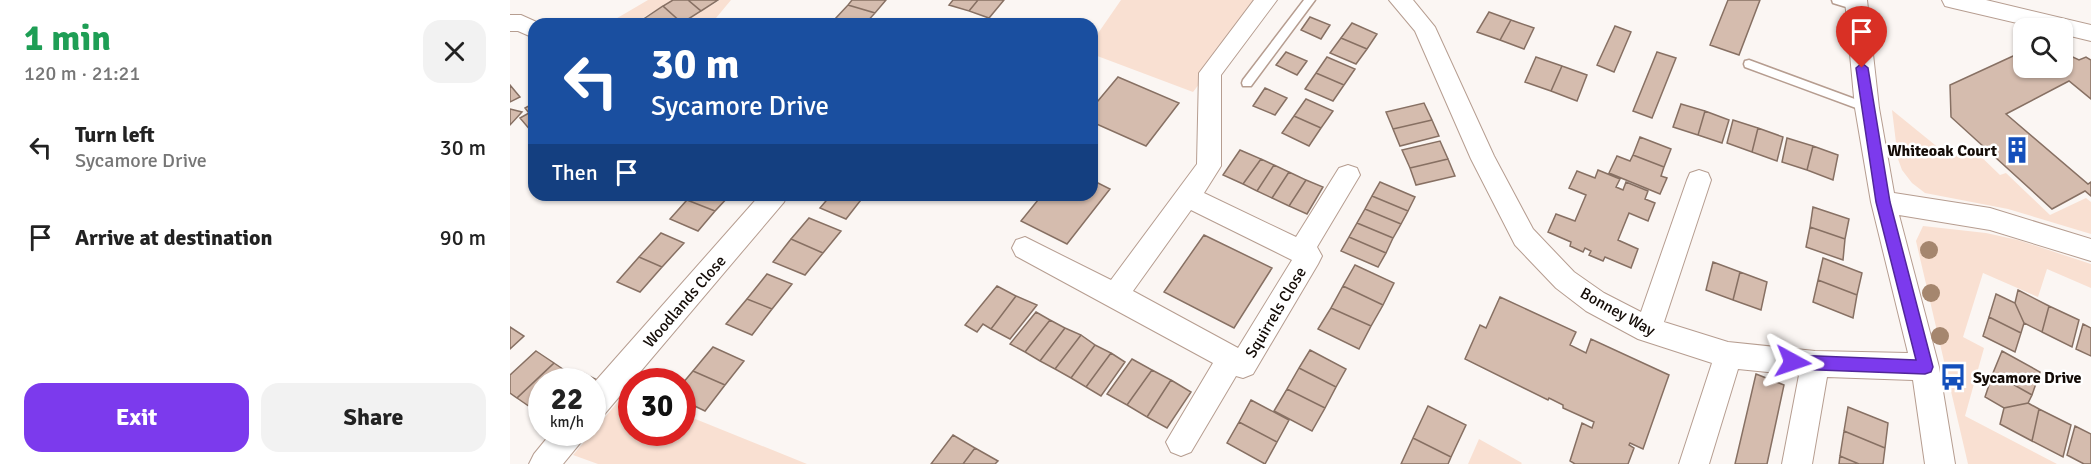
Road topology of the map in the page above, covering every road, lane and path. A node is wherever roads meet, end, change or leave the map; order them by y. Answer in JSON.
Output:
{"nodes":[{"id":1,"x":1266,"y":0,"type":"edge"},
{"id":2,"x":1310,"y":0,"type":"edge"},
{"id":3,"x":1400,"y":0,"type":"edge"},
{"id":4,"x":1953,"y":0,"type":"edge"},
{"id":5,"x":1850,"y":2,"type":"edge"},
{"id":6,"x":510,"y":23,"type":"edge"},
{"id":7,"x":528,"y":27,"type":"edge"},
{"id":8,"x":2091,"y":33,"type":"edge"},
{"id":9,"x":1749,"y":63,"type":"dead end"},
{"id":10,"x":1247,"y":83,"type":"dead end"},
{"id":11,"x":1867,"y":108,"type":"junction"},
{"id":12,"x":1348,"y":175,"type":"dead end"},
{"id":13,"x":1699,"y":180,"type":"dead end"},
{"id":14,"x":1188,"y":197,"type":"junction"},
{"id":15,"x":770,"y":201,"type":"edge"},
{"id":16,"x":1883,"y":202,"type":"junction"},
{"id":17,"x":1025,"y":248,"type":"dead end"},
{"id":18,"x":2091,"y":250,"type":"edge"},
{"id":19,"x":1301,"y":251,"type":"junction"},
{"id":20,"x":1115,"y":296,"type":"junction"},
{"id":21,"x":1648,"y":330,"type":"junction"},
{"id":22,"x":1728,"y":355,"type":"junction"},
{"id":23,"x":1231,"y":359,"type":"junction"},
{"id":24,"x":1815,"y":364,"type":"junction"},
{"id":25,"x":1925,"y":367,"type":"junction"},
{"id":26,"x":606,"y":391,"type":"edge"},
{"id":27,"x":1180,"y":442,"type":"dead end"},
{"id":28,"x":559,"y":446,"type":"edge"},
{"id":29,"x":544,"y":464,"type":"edge"},
{"id":30,"x":1694,"y":464,"type":"edge"},
{"id":31,"x":1797,"y":464,"type":"edge"},
{"id":32,"x":1940,"y":464,"type":"edge"}],
"edges":[{"from":1,"to":14,"type":"street"},
{"from":2,"to":10,"type":"lane"},
{"from":3,"to":21,"type":"street","name":"Bonney Way"},
{"from":4,"to":8,"type":"street"},
{"from":5,"to":11,"type":"street"},
{"from":6,"to":7,"type":"street"},
{"from":9,"to":11,"type":"lane"},
{"from":11,"to":16,"type":"street"},
{"from":12,"to":19,"type":"street","name":"Squirrels Close"},
{"from":13,"to":21,"type":"street"},
{"from":14,"to":19,"type":"street","name":"Squirrels Close"},
{"from":14,"to":20,"type":"street"},
{"from":15,"to":26,"type":"street","name":"Woodlands Close"},
{"from":16,"to":18,"type":"street"},
{"from":16,"to":25,"type":"street"},
{"from":17,"to":20,"type":"street","name":"Squirrels Close"},
{"from":19,"to":23,"type":"street","name":"Squirrels Close"},
{"from":20,"to":23,"type":"street","name":"Squirrels Close"},
{"from":21,"to":22,"type":"street","name":"Bonney Way"},
{"from":22,"to":24,"type":"street","name":"Bonney Way"},
{"from":22,"to":30,"type":"street"},
{"from":23,"to":27,"type":"street","name":"Squirrels Close"},
{"from":24,"to":25,"type":"street","name":"Bonney Way"},
{"from":24,"to":31,"type":"street"},
{"from":25,"to":32,"type":"street"},
{"from":28,"to":29,"type":"street"}]}
